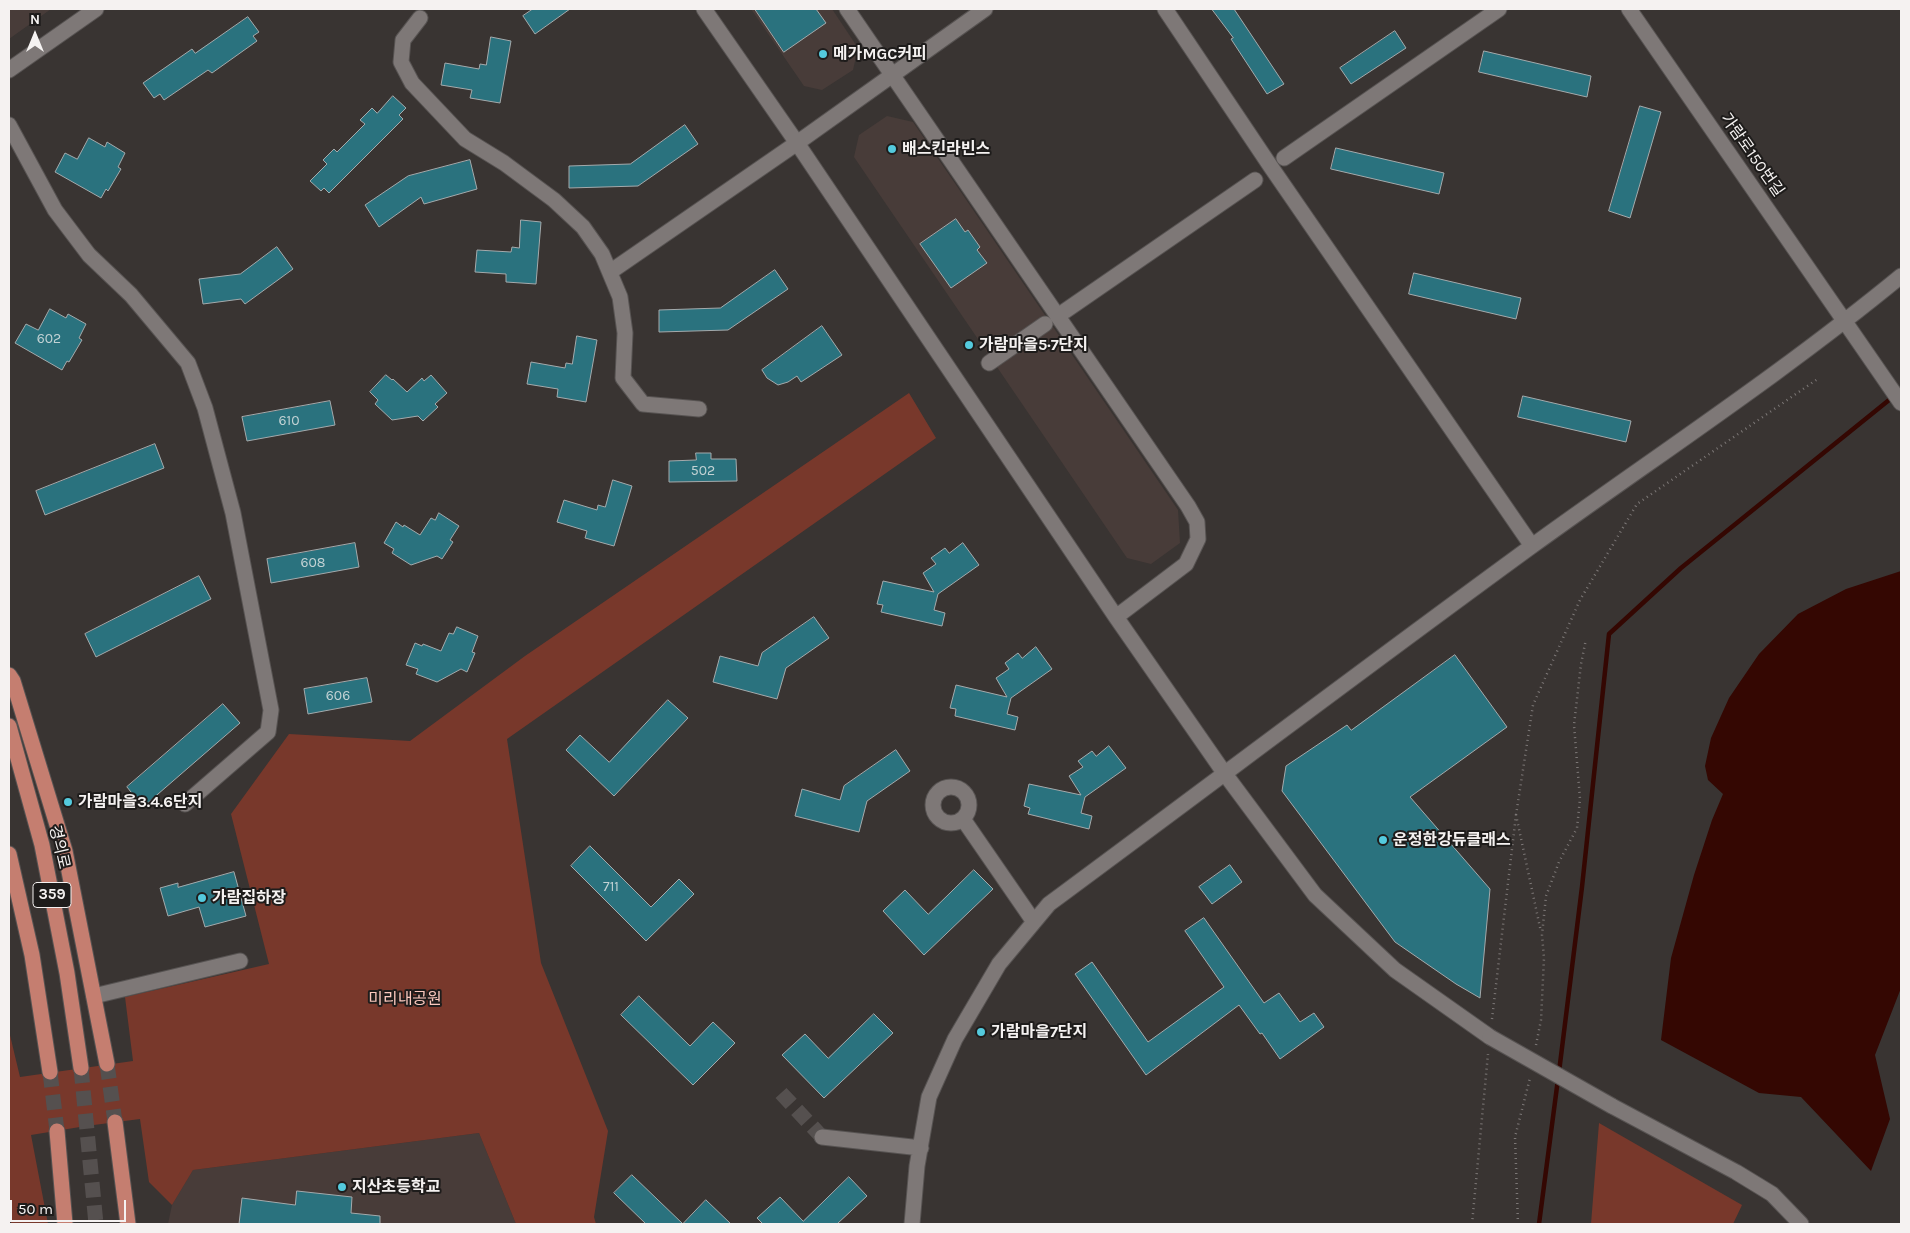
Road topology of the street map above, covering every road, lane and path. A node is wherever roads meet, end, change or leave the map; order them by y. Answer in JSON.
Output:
{"nodes":[{"id":1,"x":96,"y":9,"type":"edge"},
{"id":2,"x":704,"y":9,"type":"edge"},
{"id":3,"x":847,"y":9,"type":"edge"},
{"id":4,"x":985,"y":9,"type":"edge"},
{"id":5,"x":1165,"y":9,"type":"edge"},
{"id":6,"x":1500,"y":9,"type":"edge"},
{"id":7,"x":1629,"y":9,"type":"edge"},
{"id":8,"x":420,"y":18,"type":"dead end"},
{"id":9,"x":9,"y":70,"type":"edge"},
{"id":10,"x":892,"y":76,"type":"junction"},
{"id":11,"x":9,"y":125,"type":"edge"},
{"id":12,"x":797,"y":144,"type":"junction"},
{"id":13,"x":1284,"y":158,"type":"dead end"},
{"id":14,"x":1255,"y":180,"type":"dead end"},
{"id":15,"x":610,"y":272,"type":"junction"},
{"id":16,"x":1901,"y":276,"type":"edge"},
{"id":17,"x":1065,"y":311,"type":"dead end"},
{"id":18,"x":1846,"y":322,"type":"junction"},
{"id":19,"x":1046,"y":324,"type":"dead end"},
{"id":20,"x":990,"y":363,"type":"dead end"},
{"id":21,"x":1819,"y":378,"type":"dead end"},
{"id":22,"x":1901,"y":404,"type":"edge"},
{"id":23,"x":700,"y":409,"type":"dead end"},
{"id":24,"x":1532,"y":546,"type":"junction"},
{"id":25,"x":1116,"y":617,"type":"junction"},
{"id":26,"x":1586,"y":639,"type":"dead end"},
{"id":27,"x":9,"y":675,"type":"edge"},
{"id":28,"x":9,"y":726,"type":"edge"},
{"id":29,"x":1226,"y":774,"type":"junction"},
{"id":30,"x":185,"y":804,"type":"dead end"},
{"id":31,"x":1516,"y":815,"type":"junction"},
{"id":32,"x":963,"y":819,"type":"dead end"},
{"id":33,"x":9,"y":854,"type":"edge"},
{"id":34,"x":1034,"y":922,"type":"junction"},
{"id":35,"x":1542,"y":936,"type":"junction"},
{"id":36,"x":240,"y":962,"type":"dead end"},
{"id":37,"x":94,"y":996,"type":"junction"},
{"id":38,"x":1492,"y":1020,"type":"dead end"},
{"id":39,"x":1490,"y":1042,"type":"junction"},
{"id":40,"x":1536,"y":1048,"type":"dead end"},
{"id":41,"x":107,"y":1064,"type":"tunnel mouth"},
{"id":42,"x":81,"y":1068,"type":"tunnel mouth"},
{"id":43,"x":50,"y":1072,"type":"tunnel mouth"},
{"id":44,"x":1530,"y":1077,"type":"dead end"},
{"id":45,"x":116,"y":1122,"type":"tunnel mouth"},
{"id":46,"x":57,"y":1131,"type":"tunnel mouth"},
{"id":47,"x":822,"y":1137,"type":"tunnel mouth"},
{"id":48,"x":920,"y":1148,"type":"junction"},
{"id":49,"x":65,"y":1224,"type":"edge"},
{"id":50,"x":128,"y":1224,"type":"edge"},
{"id":51,"x":912,"y":1224,"type":"edge"},
{"id":52,"x":1472,"y":1224,"type":"edge"},
{"id":53,"x":1518,"y":1224,"type":"edge"},
{"id":54,"x":1801,"y":1224,"type":"edge"}],
"edges":[{"from":1,"to":9,"type":"street"},
{"from":2,"to":12,"type":"street"},
{"from":3,"to":10,"type":"street"},
{"from":4,"to":10,"type":"street"},
{"from":5,"to":24,"type":"street"},
{"from":6,"to":13,"type":"street"},
{"from":7,"to":18,"type":"street","name":"가람로150번길"},
{"from":8,"to":15,"type":"street"},
{"from":10,"to":12,"type":"street"},
{"from":10,"to":25,"type":"street"},
{"from":11,"to":30,"type":"street"},
{"from":12,"to":15,"type":"street"},
{"from":12,"to":25,"type":"street"},
{"from":14,"to":17,"type":"street"},
{"from":15,"to":23,"type":"street"},
{"from":16,"to":18,"type":"street"},
{"from":18,"to":22,"type":"street","name":"가람로150번길"},
{"from":18,"to":24,"type":"street"},
{"from":19,"to":20,"type":"street"},
{"from":21,"to":31,"type":"path"},
{"from":24,"to":29,"type":"street"},
{"from":25,"to":29,"type":"street"},
{"from":26,"to":35,"type":"path"},
{"from":27,"to":37,"type":"main road"},
{"from":28,"to":42,"type":"main road","name":"경의로","number":"359"},
{"from":29,"to":34,"type":"street"},
{"from":29,"to":39,"type":"street"},
{"from":31,"to":35,"type":"path"},
{"from":31,"to":38,"type":"path"},
{"from":32,"to":34,"type":"street"},
{"from":33,"to":43,"type":"main road"},
{"from":34,"to":48,"type":"street"},
{"from":35,"to":40,"type":"path"},
{"from":36,"to":37,"type":"street"},
{"from":37,"to":41,"type":"main road"},
{"from":39,"to":52,"type":"path"},
{"from":39,"to":54,"type":"street","bridge":true},
{"from":44,"to":53,"type":"path"},
{"from":45,"to":50,"type":"main road"},
{"from":46,"to":49,"type":"main road"},
{"from":47,"to":48,"type":"street"},
{"from":48,"to":51,"type":"street"}]}
